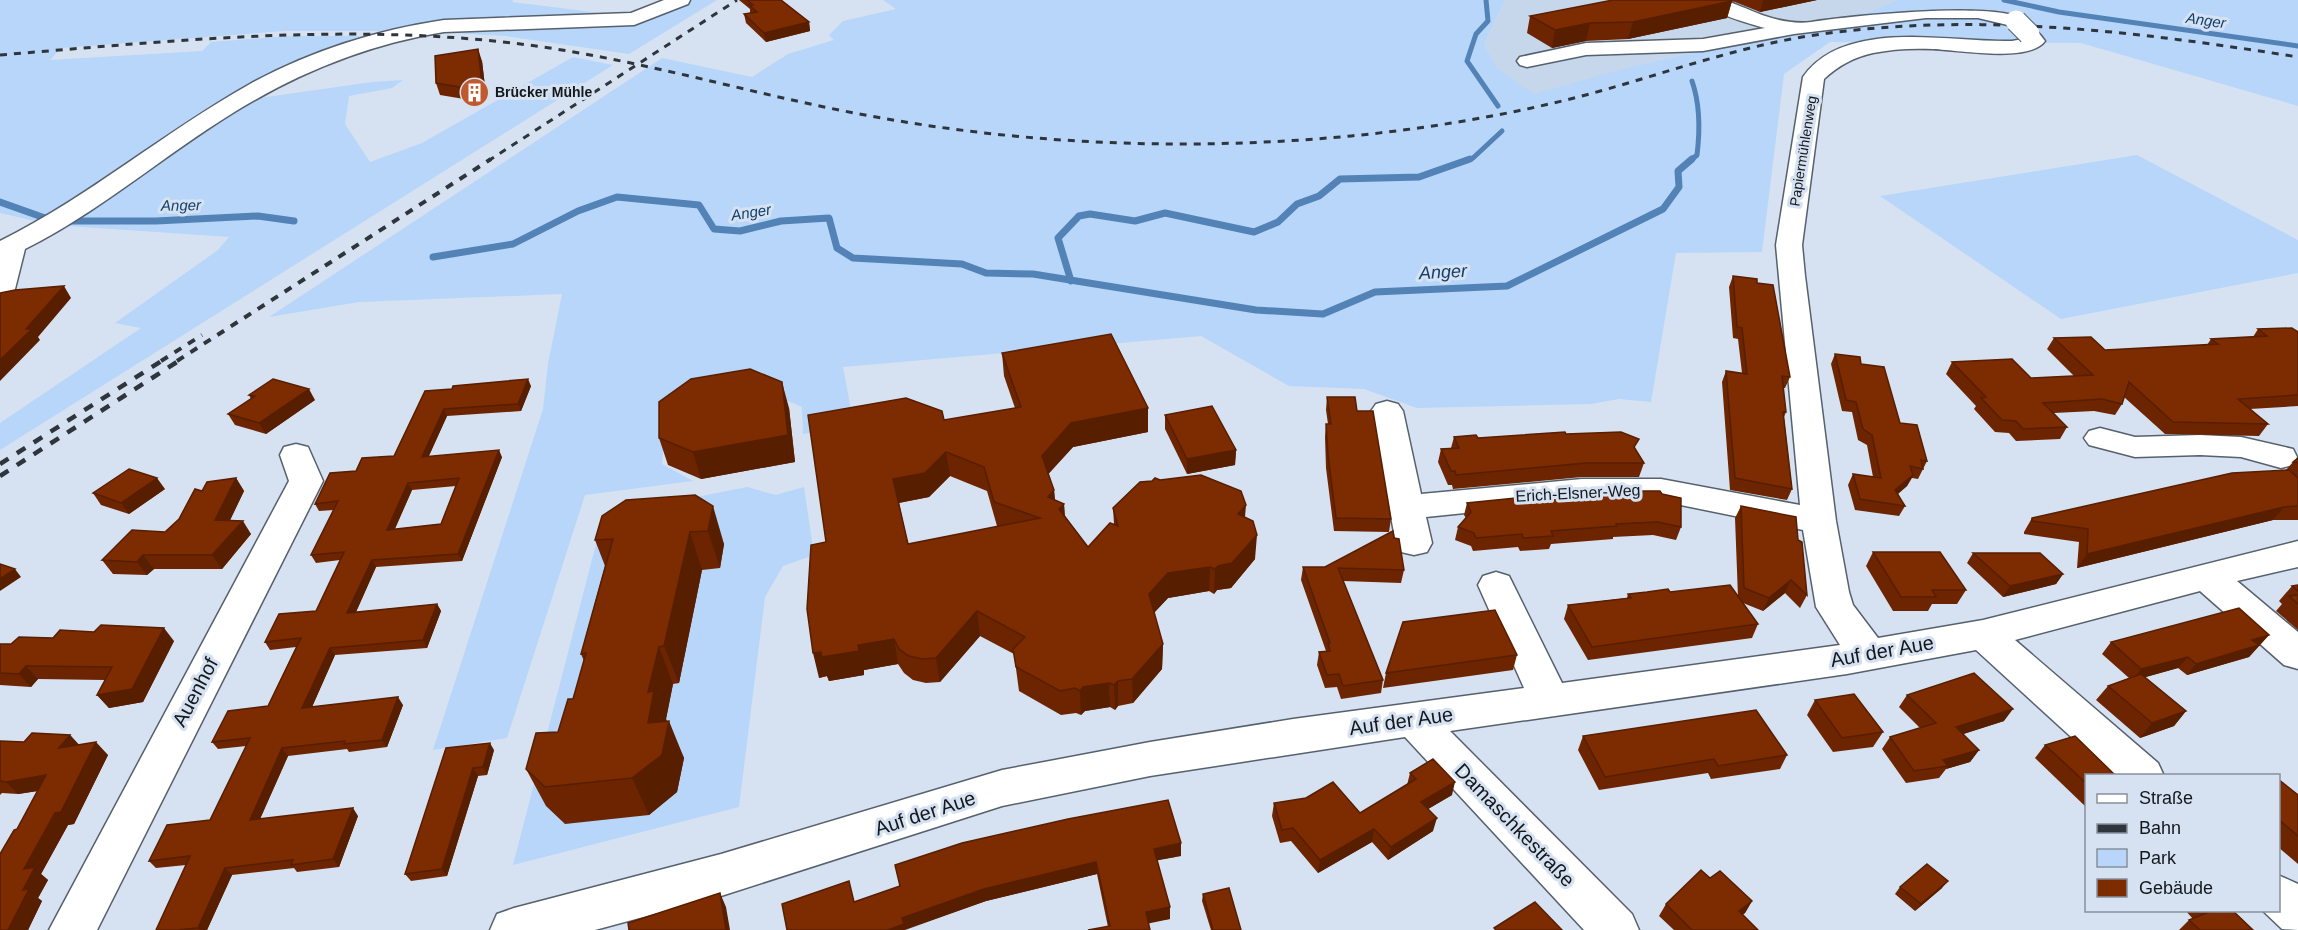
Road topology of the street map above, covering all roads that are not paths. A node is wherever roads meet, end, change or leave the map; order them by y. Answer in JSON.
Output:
{"nodes":[{"id":1,"x":681,"y":0,"type":"edge"},
{"id":2,"x":1710,"y":0,"type":"edge"},
{"id":3,"x":1798,"y":29,"type":"junction"},
{"id":4,"x":1527,"y":61,"type":"dead end"},
{"id":5,"x":6,"y":248,"type":"edge"},
{"id":6,"x":0,"y":294,"type":"edge"},
{"id":7,"x":1387,"y":411,"type":"dead end"},
{"id":8,"x":2100,"y":438,"type":"dead end"},
{"id":9,"x":296,"y":455,"type":"dead end"},
{"id":10,"x":2292,"y":455,"type":"edge"},
{"id":11,"x":1407,"y":507,"type":"junction"},
{"id":12,"x":1819,"y":521,"type":"junction"},
{"id":13,"x":1414,"y":543,"type":"dead end"},
{"id":14,"x":2298,"y":554,"type":"edge"},
{"id":15,"x":2207,"y":576,"type":"junction"},
{"id":16,"x":1496,"y":585,"type":"dead end"},
{"id":17,"x":1983,"y":634,"type":"junction"},
{"id":18,"x":1869,"y":654,"type":"junction"},
{"id":19,"x":2298,"y":654,"type":"edge"},
{"id":20,"x":1550,"y":700,"type":"junction"},
{"id":21,"x":1414,"y":720,"type":"junction"},
{"id":22,"x":2141,"y":774,"type":"edge"},
{"id":23,"x":2280,"y":898,"type":"edge"},
{"id":24,"x":2298,"y":914,"type":"edge"},
{"id":25,"x":528,"y":929,"type":"edge"},
{"id":26,"x":73,"y":930,"type":"edge"},
{"id":27,"x":1615,"y":930,"type":"edge"}],
"edges":[{"from":1,"to":5,"type":"street"},
{"from":2,"to":3,"type":"street","name":"Papiermühlenweg"},
{"from":3,"to":4,"type":"street","name":"Papiermühlenweg"},
{"from":3,"to":12,"type":"street","name":"Papiermühlenweg"},
{"from":5,"to":6,"type":"street"},
{"from":7,"to":11,"type":"street"},
{"from":8,"to":10,"type":"street"},
{"from":9,"to":26,"type":"street","name":"Auenhof"},
{"from":11,"to":12,"type":"street","name":"Erich-Elsner-Weg"},
{"from":11,"to":13,"type":"street"},
{"from":12,"to":18,"type":"street","name":"Papiermühlenweg"},
{"from":14,"to":15,"type":"street","name":"Auf der Aue"},
{"from":15,"to":17,"type":"street","name":"Auf der Aue"},
{"from":15,"to":19,"type":"street"},
{"from":16,"to":20,"type":"street"},
{"from":17,"to":18,"type":"street","name":"Auf der Aue"},
{"from":17,"to":22,"type":"street"},
{"from":18,"to":20,"type":"street","name":"Auf der Aue"},
{"from":20,"to":21,"type":"street","name":"Auf der Aue"},
{"from":21,"to":25,"type":"street","name":"Auf der Aue"},
{"from":21,"to":27,"type":"street","name":"Damaschkestraße"},
{"from":23,"to":24,"type":"street"}]}
